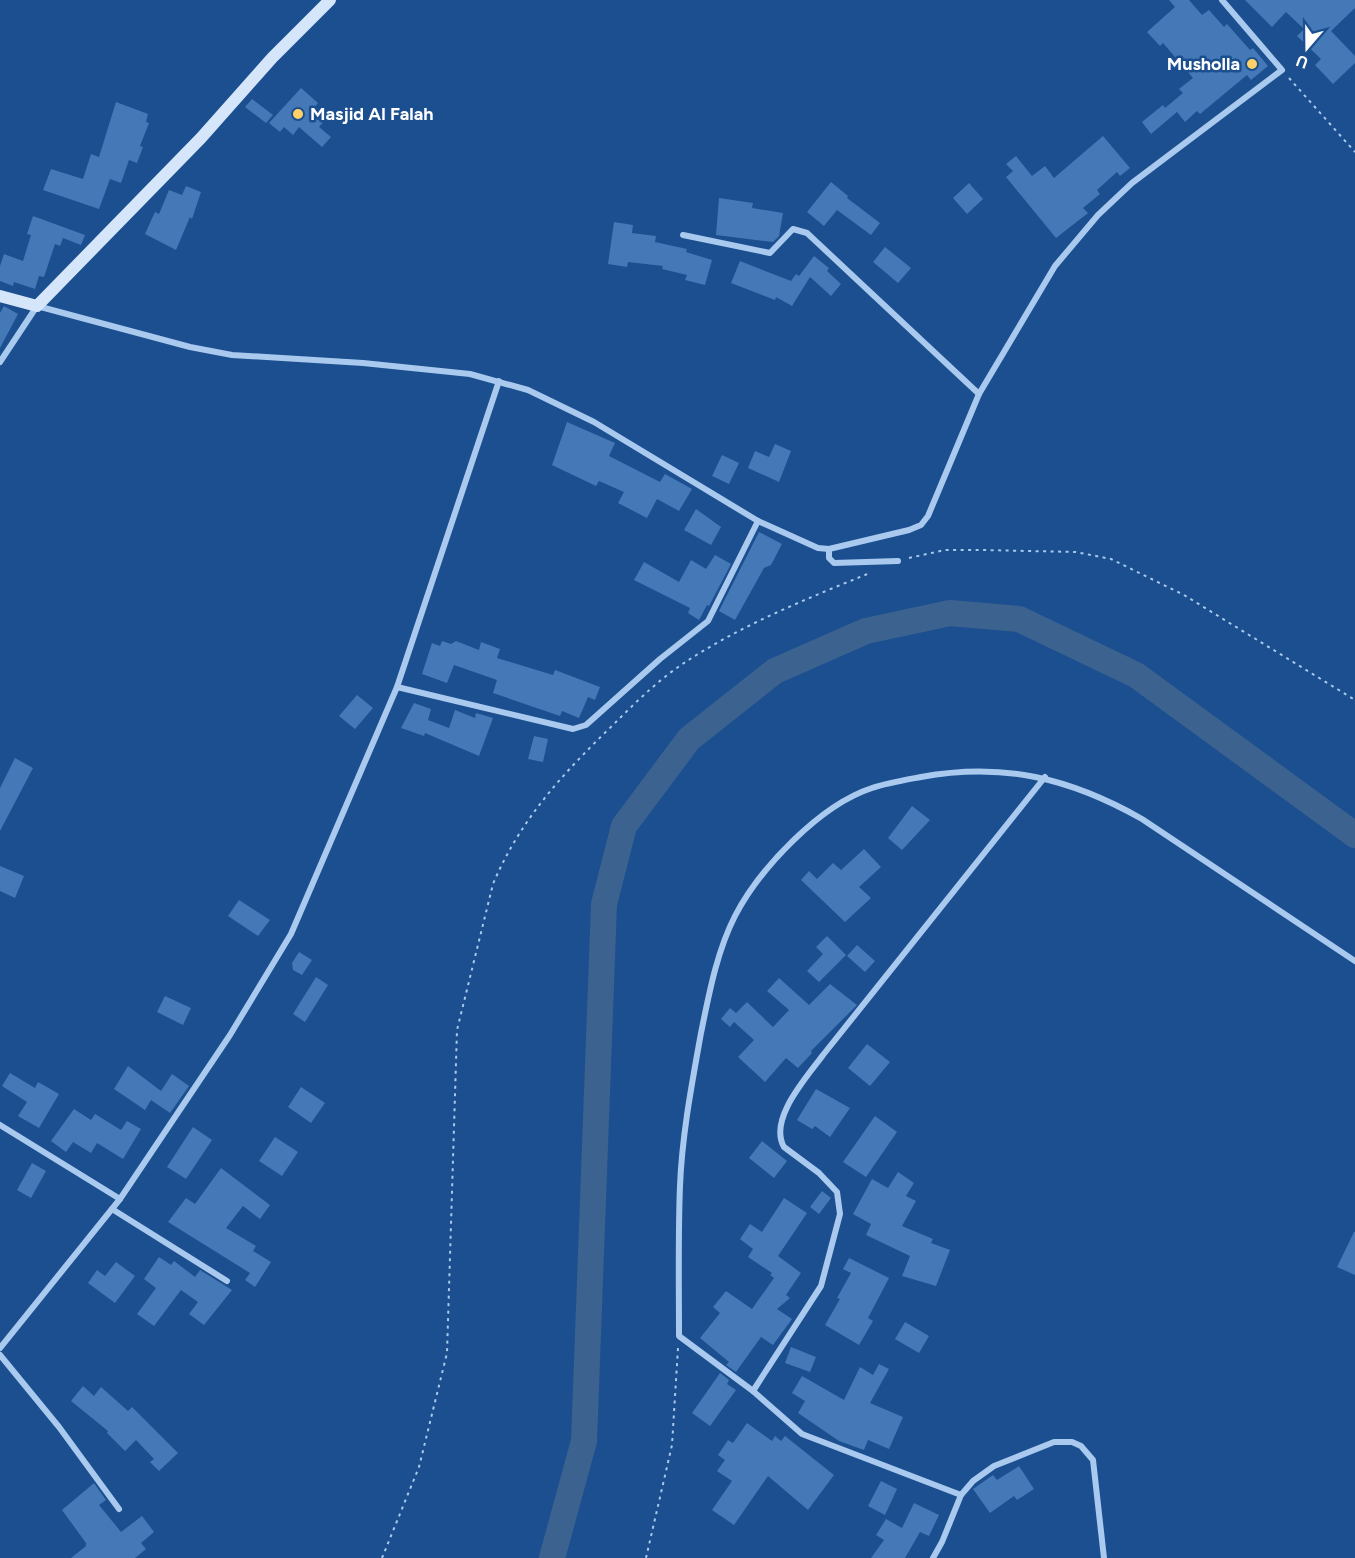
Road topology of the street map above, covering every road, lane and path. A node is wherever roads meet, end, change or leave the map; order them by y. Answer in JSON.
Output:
{"nodes":[{"id":1,"x":330,"y":0,"type":"edge"},
{"id":2,"x":1222,"y":0,"type":"edge"},
{"id":3,"x":1282,"y":70,"type":"junction"},
{"id":4,"x":1355,"y":152,"type":"edge"},
{"id":5,"x":682,"y":235,"type":"dead end"},
{"id":6,"x":0,"y":296,"type":"edge"},
{"id":7,"x":37,"y":306,"type":"junction"},
{"id":8,"x":0,"y":362,"type":"edge"},
{"id":9,"x":499,"y":381,"type":"junction"},
{"id":10,"x":979,"y":394,"type":"junction"},
{"id":11,"x":758,"y":521,"type":"junction"},
{"id":12,"x":829,"y":549,"type":"junction"},
{"id":13,"x":898,"y":561,"type":"joint"},
{"id":14,"x":877,"y":570,"type":"dead end"},
{"id":15,"x":397,"y":687,"type":"junction"},
{"id":16,"x":1355,"y":700,"type":"edge"},
{"id":17,"x":1045,"y":777,"type":"junction"},
{"id":18,"x":1355,"y":962,"type":"edge"},
{"id":19,"x":0,"y":1125,"type":"edge"},
{"id":20,"x":120,"y":1199,"type":"junction"},
{"id":21,"x":112,"y":1209,"type":"junction"},
{"id":22,"x":227,"y":1281,"type":"dead end"},
{"id":23,"x":679,"y":1336,"type":"junction"},
{"id":24,"x":0,"y":1348,"type":"edge"},
{"id":25,"x":0,"y":1355,"type":"edge"},
{"id":26,"x":753,"y":1391,"type":"junction"},
{"id":27,"x":961,"y":1495,"type":"junction"},
{"id":28,"x":118,"y":1509,"type":"dead end"},
{"id":29,"x":382,"y":1558,"type":"edge"},
{"id":30,"x":646,"y":1558,"type":"edge"},
{"id":31,"x":933,"y":1558,"type":"edge"},
{"id":32,"x":1104,"y":1558,"type":"edge"}],
"edges":[{"from":1,"to":7,"type":"street"},
{"from":2,"to":3,"type":"street"},
{"from":3,"to":4,"type":"path"},
{"from":3,"to":10,"type":"street"},
{"from":5,"to":10,"type":"street"},
{"from":6,"to":7,"type":"street"},
{"from":7,"to":8,"type":"street"},
{"from":7,"to":9,"type":"street"},
{"from":9,"to":11,"type":"street"},
{"from":9,"to":15,"type":"street"},
{"from":10,"to":12,"type":"street"},
{"from":11,"to":12,"type":"street"},
{"from":11,"to":15,"type":"street"},
{"from":12,"to":13,"type":"street"},
{"from":13,"to":16,"type":"path"},
{"from":14,"to":29,"type":"path"},
{"from":15,"to":20,"type":"street"},
{"from":17,"to":18,"type":"street"},
{"from":17,"to":23,"type":"street"},
{"from":17,"to":26,"type":"street"},
{"from":19,"to":20,"type":"street"},
{"from":20,"to":21,"type":"street"},
{"from":21,"to":22,"type":"street"},
{"from":21,"to":24,"type":"street"},
{"from":23,"to":26,"type":"street"},
{"from":23,"to":30,"type":"path"},
{"from":25,"to":28,"type":"street"},
{"from":26,"to":27,"type":"street"},
{"from":27,"to":31,"type":"street"},
{"from":27,"to":32,"type":"street"}]}
